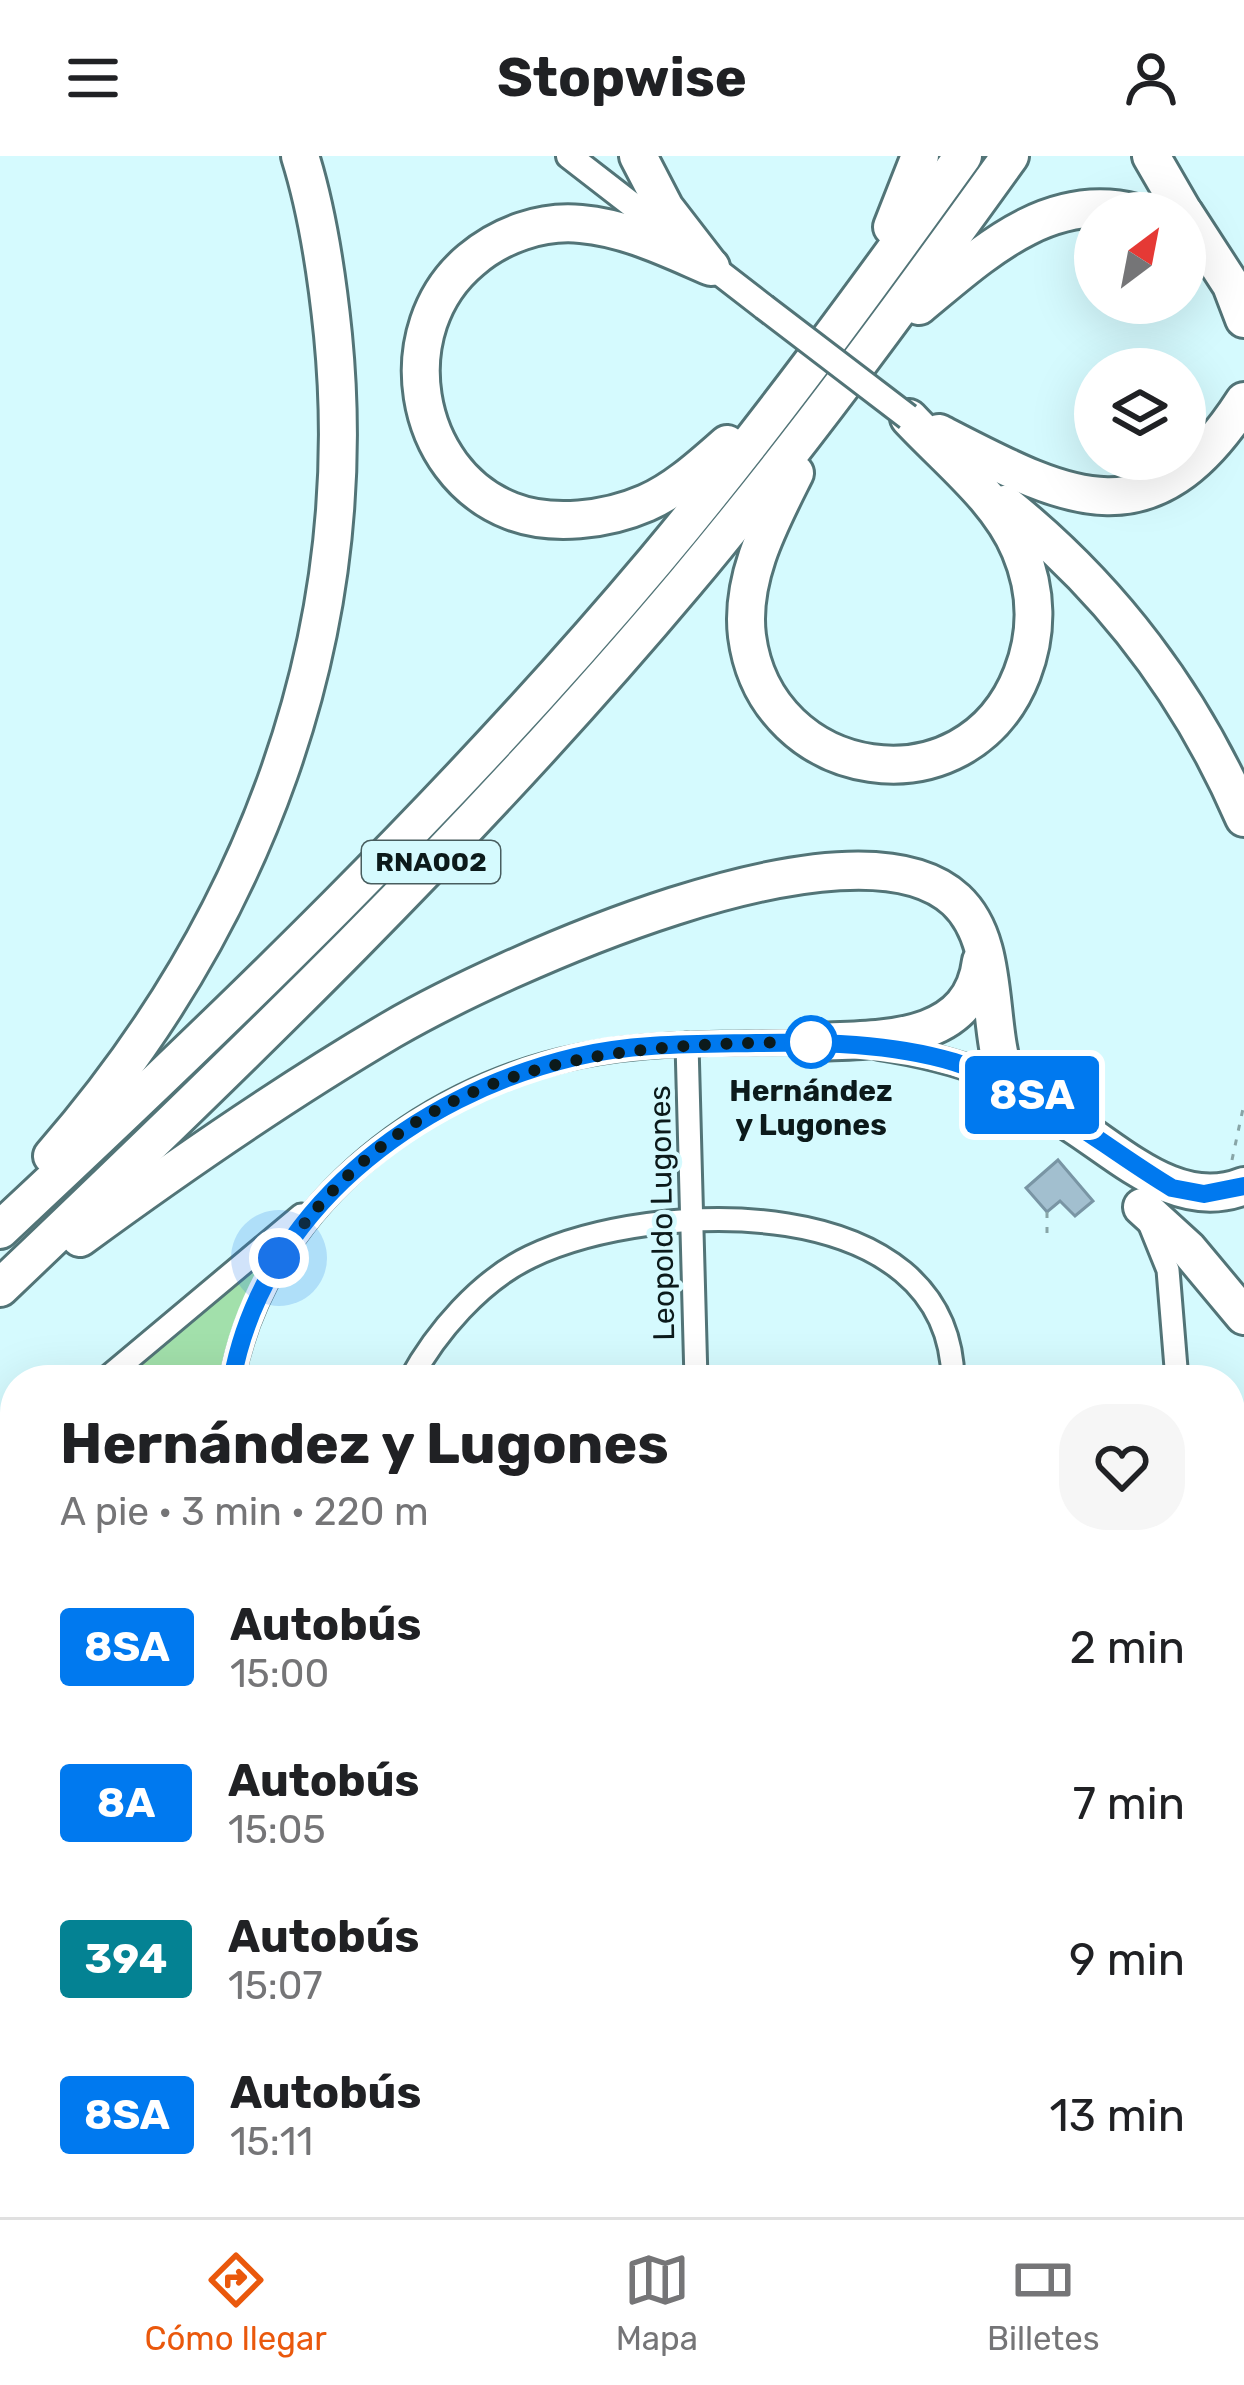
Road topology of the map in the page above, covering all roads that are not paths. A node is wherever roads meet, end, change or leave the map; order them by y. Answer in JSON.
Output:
{"nodes":[{"id":1,"x":300,"y":156,"type":"edge"},
{"id":2,"x":569,"y":156,"type":"edge"},
{"id":3,"x":638,"y":156,"type":"edge"},
{"id":4,"x":920,"y":156,"type":"edge"},
{"id":5,"x":963,"y":156,"type":"edge"},
{"id":6,"x":1010,"y":156,"type":"edge"},
{"id":7,"x":1151,"y":156,"type":"edge"},
{"id":8,"x":1172,"y":192,"type":"edge"},
{"id":9,"x":1074,"y":210,"type":"edge"},
{"id":10,"x":1206,"y":258,"type":"edge"},
{"id":11,"x":711,"y":267,"type":"junction"},
{"id":12,"x":848,"y":316,"type":"junction"},
{"id":13,"x":1244,"y":319,"type":"edge"},
{"id":14,"x":878,"y":339,"type":"junction"},
{"id":15,"x":798,"y":382,"type":"junction"},
{"id":16,"x":1244,"y":401,"type":"edge"},
{"id":17,"x":829,"y":405,"type":"junction"},
{"id":18,"x":909,"y":417,"type":"joint"},
{"id":19,"x":947,"y":447,"type":"junction"},
{"id":20,"x":1244,"y":765,"type":"edge"},
{"id":21,"x":1244,"y":818,"type":"edge"},
{"id":22,"x":983,"y":945,"type":"junction"},
{"id":23,"x":817,"y":1042,"type":"junction"},
{"id":24,"x":688,"y":1044,"type":"junction"},
{"id":25,"x":1007,"y":1081,"type":"junction"},
{"id":26,"x":1071,"y":1123,"type":"junction"},
{"id":27,"x":1237,"y":1177,"type":"edge"},
{"id":28,"x":320,"y":1199,"type":"junction"},
{"id":29,"x":1142,"y":1207,"type":"junction"},
{"id":30,"x":0,"y":1215,"type":"edge"},
{"id":31,"x":692,"y":1223,"type":"junction"},
{"id":32,"x":0,"y":1230,"type":"edge"},
{"id":33,"x":0,"y":1292,"type":"edge"},
{"id":34,"x":1244,"y":1316,"type":"edge"},
{"id":35,"x":122,"y":1365,"type":"edge"},
{"id":36,"x":237,"y":1365,"type":"edge"},
{"id":37,"x":420,"y":1365,"type":"edge"},
{"id":38,"x":696,"y":1365,"type":"edge"},
{"id":39,"x":951,"y":1365,"type":"edge"},
{"id":40,"x":1176,"y":1365,"type":"edge"}],
"edges":[{"from":1,"to":30,"type":"highway"},
{"from":2,"to":11,"type":"street"},
{"from":3,"to":11,"type":"highway"},
{"from":4,"to":12,"type":"highway"},
{"from":5,"to":12,"type":"highway","number":"RNA002"},
{"from":6,"to":14,"type":"highway","number":"RNA002"},
{"from":7,"to":8,"type":"highway"},
{"from":9,"to":14,"type":"highway"},
{"from":10,"to":13,"type":"highway"},
{"from":11,"to":15,"type":"highway"},
{"from":11,"to":18,"type":"street","bridge":true},
{"from":12,"to":15,"type":"highway","number":"RNA002"},
{"from":14,"to":17,"type":"highway","number":"RNA002"},
{"from":15,"to":32,"type":"highway","number":"RNA002"},
{"from":16,"to":19,"type":"highway"},
{"from":17,"to":19,"type":"highway"},
{"from":17,"to":33,"type":"highway","number":"RNA002"},
{"from":18,"to":19,"type":"highway"},
{"from":19,"to":20,"type":"highway"},
{"from":19,"to":21,"type":"highway"},
{"from":22,"to":23,"type":"highway"},
{"from":22,"to":25,"type":"highway"},
{"from":22,"to":33,"type":"highway"},
{"from":23,"to":24,"type":"street"},
{"from":23,"to":25,"type":"street"},
{"from":24,"to":28,"type":"street"},
{"from":24,"to":31,"type":"street","name":"Leopoldo Lugones"},
{"from":25,"to":26,"type":"street"},
{"from":26,"to":27,"type":"highway"},
{"from":26,"to":29,"type":"street"},
{"from":28,"to":35,"type":"street"},
{"from":28,"to":36,"type":"street"},
{"from":29,"to":34,"type":"highway"},
{"from":29,"to":40,"type":"street"},
{"from":31,"to":37,"type":"street"},
{"from":31,"to":38,"type":"street","name":"Leopoldo Lugones"},
{"from":31,"to":39,"type":"street"}]}
